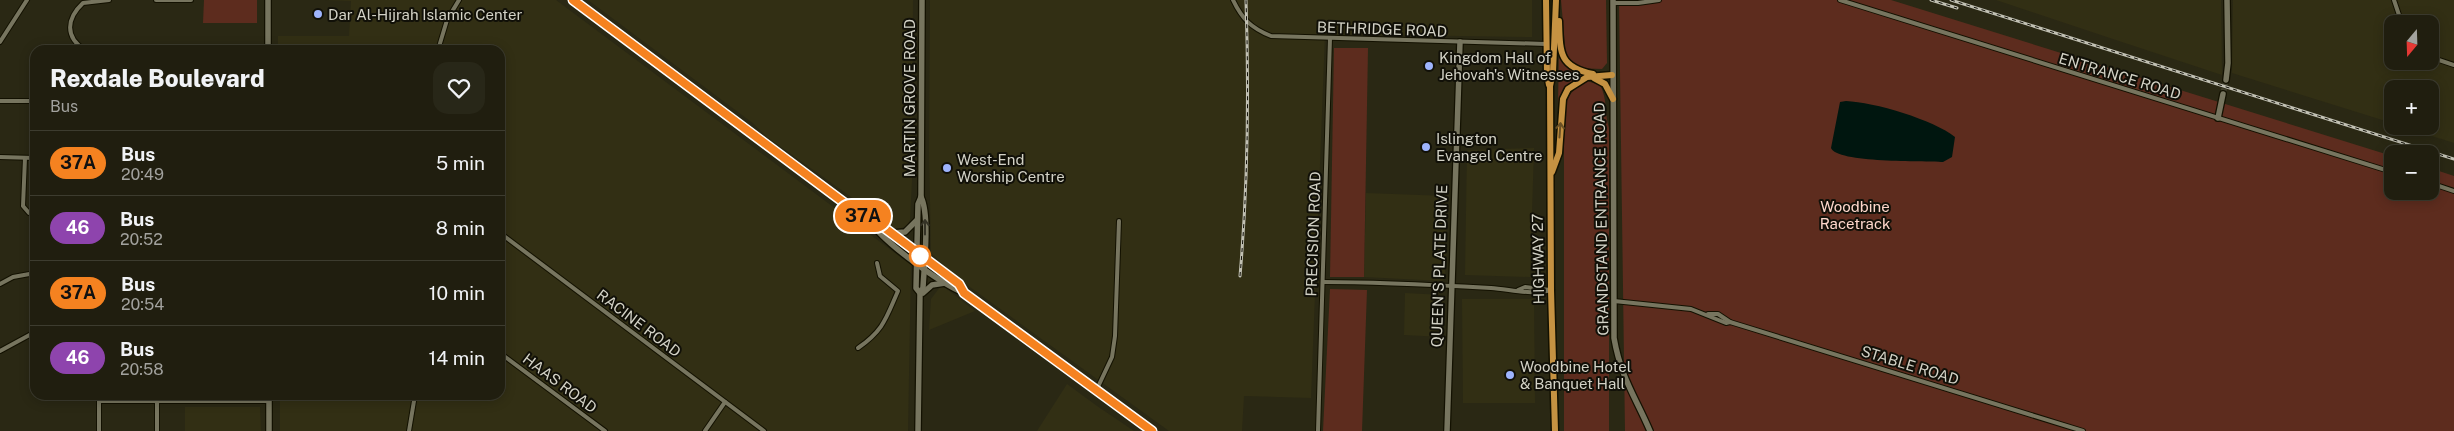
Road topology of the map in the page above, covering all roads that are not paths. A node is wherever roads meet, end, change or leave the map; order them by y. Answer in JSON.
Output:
{"nodes":[{"id":1,"x":27,"y":0,"type":"edge"},
{"id":2,"x":109,"y":0,"type":"edge"},
{"id":3,"x":156,"y":0,"type":"edge"},
{"id":4,"x":192,"y":0,"type":"edge"},
{"id":5,"x":268,"y":0,"type":"edge"},
{"id":6,"x":459,"y":0,"type":"edge"},
{"id":7,"x":572,"y":0,"type":"edge"},
{"id":8,"x":922,"y":0,"type":"edge"},
{"id":9,"x":1233,"y":0,"type":"edge"},
{"id":10,"x":1542,"y":0,"type":"edge"},
{"id":11,"x":1546,"y":0,"type":"edge"},
{"id":12,"x":1556,"y":0,"type":"edge"},
{"id":13,"x":1659,"y":0,"type":"edge"},
{"id":14,"x":1840,"y":0,"type":"edge"},
{"id":15,"x":2227,"y":0,"type":"edge"},
{"id":16,"x":2394,"y":0,"type":"edge"},
{"id":17,"x":1613,"y":1,"type":"edge"},
{"id":18,"x":2399,"y":15,"type":"edge"},
{"id":19,"x":1546,"y":32,"type":"junction"},
{"id":20,"x":1330,"y":38,"type":"junction"},
{"id":21,"x":0,"y":42,"type":"edge"},
{"id":22,"x":1460,"y":42,"type":"junction"},
{"id":23,"x":1546,"y":44,"type":"junction"},
{"id":24,"x":79,"y":45,"type":"edge"},
{"id":25,"x":268,"y":45,"type":"edge"},
{"id":26,"x":440,"y":45,"type":"edge"},
{"id":27,"x":2439,"y":60,"type":"edge"},
{"id":28,"x":2454,"y":65,"type":"edge"},
{"id":29,"x":1612,"y":75,"type":"junction"},
{"id":30,"x":1596,"y":76,"type":"junction"},
{"id":31,"x":1587,"y":77,"type":"junction"},
{"id":32,"x":2226,"y":80,"type":"tunnel mouth"},
{"id":33,"x":1550,"y":86,"type":"junction"},
{"id":34,"x":2223,"y":94,"type":"tunnel mouth"},
{"id":35,"x":1613,"y":99,"type":"junction"},
{"id":36,"x":0,"y":101,"type":"edge"},
{"id":37,"x":30,"y":101,"type":"edge"},
{"id":38,"x":2218,"y":118,"type":"junction"},
{"id":39,"x":0,"y":157,"type":"edge"},
{"id":40,"x":25,"y":158,"type":"junction"},
{"id":41,"x":30,"y":158,"type":"edge"},
{"id":42,"x":2384,"y":170,"type":"edge"},
{"id":43,"x":1550,"y":178,"type":"junction"},
{"id":44,"x":2439,"y":186,"type":"edge"},
{"id":45,"x":2454,"y":191,"type":"edge"},
{"id":46,"x":921,"y":197,"type":"junction"},
{"id":47,"x":30,"y":212,"type":"edge"},
{"id":48,"x":917,"y":220,"type":"junction"},
{"id":49,"x":1119,"y":221,"type":"dead end"},
{"id":50,"x":870,"y":222,"type":"junction"},
{"id":51,"x":891,"y":233,"type":"junction"},
{"id":52,"x":505,"y":238,"type":"edge"},
{"id":53,"x":916,"y":253,"type":"junction"},
{"id":54,"x":924,"y":259,"type":"junction"},
{"id":55,"x":877,"y":262,"type":"dead end"},
{"id":56,"x":916,"y":262,"type":"junction"},
{"id":57,"x":924,"y":268,"type":"junction"},
{"id":58,"x":30,"y":273,"type":"edge"},
{"id":59,"x":1323,"y":282,"type":"junction"},
{"id":60,"x":945,"y":283,"type":"junction"},
{"id":61,"x":0,"y":284,"type":"edge"},
{"id":62,"x":1450,"y":286,"type":"junction"},
{"id":63,"x":1551,"y":290,"type":"junction"},
{"id":64,"x":964,"y":293,"type":"junction"},
{"id":65,"x":920,"y":295,"type":"junction"},
{"id":66,"x":1614,"y":301,"type":"junction"},
{"id":67,"x":30,"y":335,"type":"edge"},
{"id":68,"x":858,"y":348,"type":"dead end"},
{"id":69,"x":0,"y":351,"type":"edge"},
{"id":70,"x":505,"y":357,"type":"edge"},
{"id":71,"x":1097,"y":389,"type":"junction"},
{"id":72,"x":230,"y":400,"type":"edge"},
{"id":73,"x":269,"y":400,"type":"edge"},
{"id":74,"x":414,"y":400,"type":"edge"},
{"id":75,"x":100,"y":401,"type":"joint"},
{"id":76,"x":157,"y":401,"type":"junction"},
{"id":77,"x":210,"y":401,"type":"joint"},
{"id":78,"x":725,"y":402,"type":"junction"},
{"id":79,"x":99,"y":431,"type":"edge"},
{"id":80,"x":156,"y":431,"type":"edge"},
{"id":81,"x":269,"y":431,"type":"edge"},
{"id":82,"x":409,"y":431,"type":"edge"},
{"id":83,"x":605,"y":431,"type":"edge"},
{"id":84,"x":704,"y":431,"type":"edge"},
{"id":85,"x":764,"y":431,"type":"edge"},
{"id":86,"x":918,"y":431,"type":"edge"},
{"id":87,"x":1152,"y":431,"type":"edge"},
{"id":88,"x":1318,"y":431,"type":"edge"},
{"id":89,"x":1447,"y":431,"type":"edge"},
{"id":90,"x":1555,"y":431,"type":"edge"},
{"id":91,"x":1650,"y":431,"type":"edge"},
{"id":92,"x":2083,"y":431,"type":"edge"}],
"edges":[{"from":1,"to":21,"type":"street"},
{"from":2,"to":24,"type":"street"},
{"from":3,"to":4,"type":"street"},
{"from":5,"to":25,"type":"main road"},
{"from":6,"to":26,"type":"street"},
{"from":7,"to":50,"type":"main road"},
{"from":8,"to":46,"type":"main road","name":"MARTIN GROVE ROAD"},
{"from":9,"to":20,"type":"street","name":"BETHRIDGE ROAD"},
{"from":10,"to":19,"type":"main road"},
{"from":11,"to":19,"type":"main road","name":"HIGHWAY 27"},
{"from":12,"to":30,"type":"main road"},
{"from":12,"to":33,"type":"main road","name":"HIGHWAY 27"},
{"from":13,"to":17,"type":"street"},
{"from":14,"to":38,"type":"street","name":"ENTRANCE ROAD"},
{"from":15,"to":32,"type":"main road"},
{"from":16,"to":18,"type":"street"},
{"from":17,"to":29,"type":"main road","name":"GRANDSTAND ENTRANCE ROAD"},
{"from":19,"to":23,"type":"main road","name":"HIGHWAY 27"},
{"from":20,"to":22,"type":"street","name":"BETHRIDGE ROAD"},
{"from":20,"to":59,"type":"street","name":"PRECISION ROAD"},
{"from":22,"to":23,"type":"street","name":"BETHRIDGE ROAD"},
{"from":22,"to":62,"type":"main road","name":"QUEEN'S PLATE DRIVE"},
{"from":23,"to":33,"type":"main road","name":"HIGHWAY 27"},
{"from":27,"to":28,"type":"street"},
{"from":29,"to":30,"type":"main road"},
{"from":29,"to":35,"type":"main road","name":"GRANDSTAND ENTRANCE ROAD"},
{"from":30,"to":31,"type":"main road"},
{"from":31,"to":35,"type":"main road"},
{"from":43,"to":31,"type":"main road","one_way":true},
{"from":33,"to":43,"type":"main road","name":"HIGHWAY 27"},
{"from":34,"to":38,"type":"main road"},
{"from":35,"to":66,"type":"main road","name":"GRANDSTAND ENTRANCE ROAD"},
{"from":36,"to":37,"type":"street"},
{"from":38,"to":42,"type":"street","name":"ENTRANCE ROAD"},
{"from":39,"to":40,"type":"street"},
{"from":40,"to":41,"type":"street"},
{"from":40,"to":47,"type":"street"},
{"from":43,"to":63,"type":"main road","name":"HIGHWAY 27"},
{"from":44,"to":45,"type":"street"},
{"from":46,"to":48,"type":"main road","name":"MARTIN GROVE ROAD"},
{"from":54,"to":46,"type":"main road","name":"MARTIN GROVE ROAD","one_way":true},
{"from":48,"to":51,"type":"main road"},
{"from":48,"to":53,"type":"main road","name":"MARTIN GROVE ROAD"},
{"from":49,"to":71,"type":"street"},
{"from":50,"to":51,"type":"main road"},
{"from":50,"to":56,"type":"main road"},
{"from":51,"to":53,"type":"main road"},
{"from":52,"to":78,"type":"street","name":"RACINE ROAD"},
{"from":53,"to":54,"type":"main road"},
{"from":53,"to":56,"type":"main road","name":"MARTIN GROVE ROAD"},
{"from":54,"to":57,"type":"main road","name":"MARTIN GROVE ROAD"},
{"from":54,"to":64,"type":"main road"},
{"from":55,"to":68,"type":"street"},
{"from":56,"to":57,"type":"main road"},
{"from":56,"to":65,"type":"main road","name":"MARTIN GROVE ROAD"},
{"from":57,"to":60,"type":"main road"},
{"from":57,"to":65,"type":"main road","name":"MARTIN GROVE ROAD"},
{"from":58,"to":61,"type":"street"},
{"from":59,"to":62,"type":"street"},
{"from":59,"to":88,"type":"street","name":"PRECISION ROAD"},
{"from":60,"to":64,"type":"main road"},
{"from":60,"to":65,"type":"main road"},
{"from":62,"to":63,"type":"street"},
{"from":62,"to":89,"type":"main road","name":"QUEEN'S PLATE DRIVE"},
{"from":63,"to":90,"type":"main road","name":"HIGHWAY 27"},
{"from":64,"to":71,"type":"main road"},
{"from":65,"to":86,"type":"main road","name":"MARTIN GROVE ROAD"},
{"from":66,"to":91,"type":"main road","name":"GRANDSTAND ENTRANCE ROAD"},
{"from":66,"to":92,"type":"street","name":"STABLE ROAD"},
{"from":67,"to":69,"type":"street"},
{"from":70,"to":83,"type":"street","name":"HAAS ROAD"},
{"from":71,"to":87,"type":"main road"},
{"from":72,"to":77,"type":"street"},
{"from":73,"to":81,"type":"main road"},
{"from":74,"to":82,"type":"street"},
{"from":75,"to":76,"type":"street"},
{"from":75,"to":79,"type":"street"},
{"from":76,"to":77,"type":"street"},
{"from":76,"to":80,"type":"street"},
{"from":78,"to":84,"type":"street"},
{"from":78,"to":85,"type":"street","name":"RACINE ROAD"}]}
